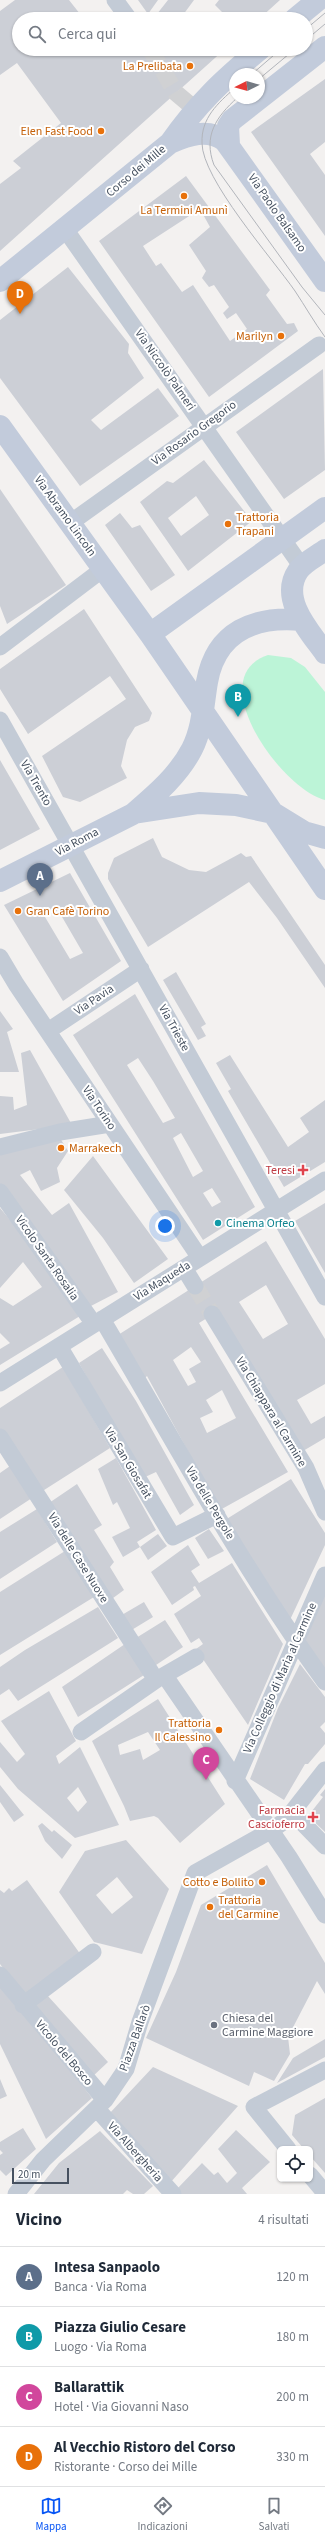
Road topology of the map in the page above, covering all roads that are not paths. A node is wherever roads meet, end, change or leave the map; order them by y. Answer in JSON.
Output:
{"nodes":[{"id":1,"x":318,"y":0,"type":"edge"},
{"id":2,"x":117,"y":2,"type":"edge"},
{"id":3,"x":124,"y":12,"type":"edge"},
{"id":4,"x":303,"y":12,"type":"edge"},
{"id":5,"x":325,"y":47,"type":"edge"},
{"id":6,"x":252,"y":56,"type":"edge"},
{"id":7,"x":170,"y":143,"type":"junction"},
{"id":8,"x":229,"y":145,"type":"junction"},
{"id":9,"x":65,"y":229,"type":"junction"},
{"id":10,"x":0,"y":281,"type":"edge"},
{"id":11,"x":325,"y":281,"type":"edge"},
{"id":12,"x":319,"y":345,"type":"dead end"},
{"id":13,"x":0,"y":426,"type":"edge"},
{"id":14,"x":205,"y":426,"type":"junction"},
{"id":15,"x":325,"y":508,"type":"edge"},
{"id":16,"x":70,"y":523,"type":"junction"},
{"id":17,"x":282,"y":539,"type":"junction"},
{"id":18,"x":325,"y":550,"type":"edge"},
{"id":19,"x":302,"y":567,"type":"junction"},
{"id":20,"x":103,"y":569,"type":"junction"},
{"id":21,"x":302,"y":620,"type":"junction"},
{"id":22,"x":150,"y":634,"type":"junction"},
{"id":23,"x":0,"y":647,"type":"edge"},
{"id":24,"x":325,"y":653,"type":"edge"},
{"id":25,"x":204,"y":711,"type":"junction"},
{"id":26,"x":0,"y":720,"type":"edge"},
{"id":27,"x":274,"y":813,"type":"junction"},
{"id":28,"x":133,"y":814,"type":"junction"},
{"id":29,"x":325,"y":838,"type":"edge"},
{"id":30,"x":71,"y":845,"type":"junction"},
{"id":31,"x":0,"y":881,"type":"edge"},
{"id":32,"x":325,"y":889,"type":"edge"},
{"id":33,"x":0,"y":957,"type":"edge"},
{"id":34,"x":141,"y":969,"type":"junction"},
{"id":35,"x":48,"y":1031,"type":"junction"},
{"id":36,"x":110,"y":1124,"type":"junction"},
{"id":37,"x":0,"y":1147,"type":"edge"},
{"id":38,"x":325,"y":1180,"type":"edge"},
{"id":39,"x":0,"y":1192,"type":"edge"},
{"id":40,"x":276,"y":1211,"type":"junction"},
{"id":41,"x":200,"y":1258,"type":"junction"},
{"id":42,"x":184,"y":1268,"type":"junction"},
{"id":43,"x":195,"y":1286,"type":"tunnel mouth"},
{"id":44,"x":325,"y":1297,"type":"edge"},
{"id":45,"x":212,"y":1314,"type":"tunnel mouth"},
{"id":46,"x":98,"y":1322,"type":"junction"},
{"id":47,"x":59,"y":1346,"type":"junction"},
{"id":48,"x":0,"y":1383,"type":"edge"},
{"id":49,"x":0,"y":1437,"type":"edge"},
{"id":50,"x":320,"y":1489,"type":"edge"},
{"id":51,"x":325,"y":1512,"type":"edge"},
{"id":52,"x":217,"y":1515,"type":"junction"},
{"id":53,"x":325,"y":1575,"type":"edge"},
{"id":54,"x":295,"y":1641,"type":"junction"},
{"id":55,"x":196,"y":1657,"type":"dead end"},
{"id":56,"x":161,"y":1678,"type":"junction"},
{"id":57,"x":325,"y":1682,"type":"edge"},
{"id":58,"x":81,"y":1732,"type":"dead end"},
{"id":59,"x":325,"y":1770,"type":"edge"},
{"id":60,"x":235,"y":1781,"type":"junction"},
{"id":61,"x":292,"y":1812,"type":"junction"},
{"id":62,"x":270,"y":1831,"type":"junction"},
{"id":63,"x":325,"y":1846,"type":"edge"},
{"id":64,"x":325,"y":1915,"type":"edge"},
{"id":65,"x":93,"y":1952,"type":"dead end"},
{"id":66,"x":0,"y":1974,"type":"edge"},
{"id":67,"x":23,"y":2005,"type":"junction"},
{"id":68,"x":325,"y":2070,"type":"edge"},
{"id":69,"x":101,"y":2105,"type":"junction"},
{"id":70,"x":286,"y":2146,"type":"edge"},
{"id":71,"x":313,"y":2179,"type":"edge"},
{"id":72,"x":168,"y":2193,"type":"edge"},
{"id":73,"x":325,"y":2193,"type":"edge"},
{"id":74,"x":16,"y":2194,"type":"edge"}],
"edges":[{"from":1,"to":4,"type":"street"},
{"from":2,"to":3,"type":"street"},
{"from":5,"to":8,"type":"street"},
{"from":6,"to":7,"type":"street","name":"Corso dei Mille"},
{"from":7,"to":8,"type":"street"},
{"from":7,"to":9,"type":"street","name":"Corso dei Mille"},
{"from":8,"to":11,"type":"street","name":"Via Paolo Balsamo"},
{"from":9,"to":10,"type":"street","name":"Corso dei Mille"},
{"from":9,"to":14,"type":"street","name":"Via Niccolò Palmeri"},
{"from":12,"to":14,"type":"street","name":"Via Rosario Gregorio"},
{"from":13,"to":16,"type":"street","name":"Via Abramo Lincoln"},
{"from":14,"to":16,"type":"street","name":"Via Rosario Gregorio"},
{"from":14,"to":17,"type":"street","name":"Via Niccolò Palmeri"},
{"from":15,"to":17,"type":"street"},
{"from":16,"to":20,"type":"street","name":"Via Abramo Lincoln"},
{"from":17,"to":19,"type":"street","name":"Via Niccolò Palmeri"},
{"from":17,"to":22,"type":"street"},
{"from":18,"to":19,"type":"street"},
{"from":19,"to":21,"type":"street"},
{"from":20,"to":22,"type":"street","name":"Via Abramo Lincoln"},
{"from":20,"to":23,"type":"street"},
{"from":21,"to":24,"type":"street"},
{"from":21,"to":25,"type":"street"},
{"from":22,"to":25,"type":"street","name":"Via Abramo Lincoln"},
{"from":25,"to":27,"type":"street","name":"Via Abramo Lincoln"},
{"from":25,"to":28,"type":"street"},
{"from":26,"to":30,"type":"street","name":"Via Trento"},
{"from":27,"to":28,"type":"street"},
{"from":27,"to":29,"type":"street"},
{"from":27,"to":32,"type":"street","name":"Via Abramo Lincoln"},
{"from":28,"to":30,"type":"street","name":"Via Roma"},
{"from":30,"to":31,"type":"street","name":"Via Roma"},
{"from":30,"to":34,"type":"street","name":"Via Trieste"},
{"from":33,"to":35,"type":"street","name":"Via Torino"},
{"from":34,"to":35,"type":"street","name":"Via Pavia"},
{"from":34,"to":40,"type":"street","name":"Via Trieste"},
{"from":35,"to":36,"type":"street","name":"Via Torino"},
{"from":36,"to":37,"type":"street"},
{"from":36,"to":41,"type":"street","name":"Via Torino"},
{"from":38,"to":40,"type":"street","name":"Via Maqueda"},
{"from":39,"to":46,"type":"street","name":"Vicolo Santa Rosalia"},
{"from":40,"to":41,"type":"street","name":"Via Maqueda"},
{"from":40,"to":44,"type":"street","name":"Via Trieste"},
{"from":41,"to":42,"type":"street","name":"Via Maqueda"},
{"from":42,"to":43,"type":"street"},
{"from":42,"to":46,"type":"street","name":"Via Maqueda"},
{"from":45,"to":50,"type":"street","name":"Via Chiappara al Carmine"},
{"from":46,"to":47,"type":"street","name":"Via Maqueda"},
{"from":46,"to":52,"type":"street","name":"Via delle Pergole"},
{"from":47,"to":48,"type":"street","name":"Via Maqueda"},
{"from":47,"to":52,"type":"street","name":"Via San Giosafat"},
{"from":49,"to":56,"type":"street","name":"Via delle Case Nuove"},
{"from":50,"to":51,"type":"street","name":"Via Chiappara al Carmine"},
{"from":52,"to":54,"type":"street","name":"Via delle Pergole"},
{"from":53,"to":54,"type":"street","name":"Via Colleggio di Maria al Carmine"},
{"from":54,"to":57,"type":"street","name":"Via delle Pergole"},
{"from":54,"to":60,"type":"street","name":"Via Colleggio di Maria al Carmine"},
{"from":55,"to":56,"type":"street"},
{"from":56,"to":58,"type":"street"},
{"from":56,"to":60,"type":"street","name":"Via delle Case Nuove"},
{"from":59,"to":61,"type":"street"},
{"from":60,"to":62,"type":"street","name":"Via delle Case Nuove"},
{"from":61,"to":62,"type":"street"},
{"from":61,"to":63,"type":"street"},
{"from":62,"to":64,"type":"street","name":"Via delle Case Nuove"},
{"from":62,"to":69,"type":"street","name":"Piazza Ballarò"},
{"from":65,"to":67,"type":"street"},
{"from":66,"to":67,"type":"street","name":"Vicolo del Bosco"},
{"from":67,"to":69,"type":"street","name":"Vicolo del Bosco"},
{"from":68,"to":70,"type":"street"},
{"from":69,"to":72,"type":"street","name":"Via Albergheria"},
{"from":69,"to":74,"type":"street","name":"Piazza Ballarò"},
{"from":71,"to":73,"type":"street"}]}
